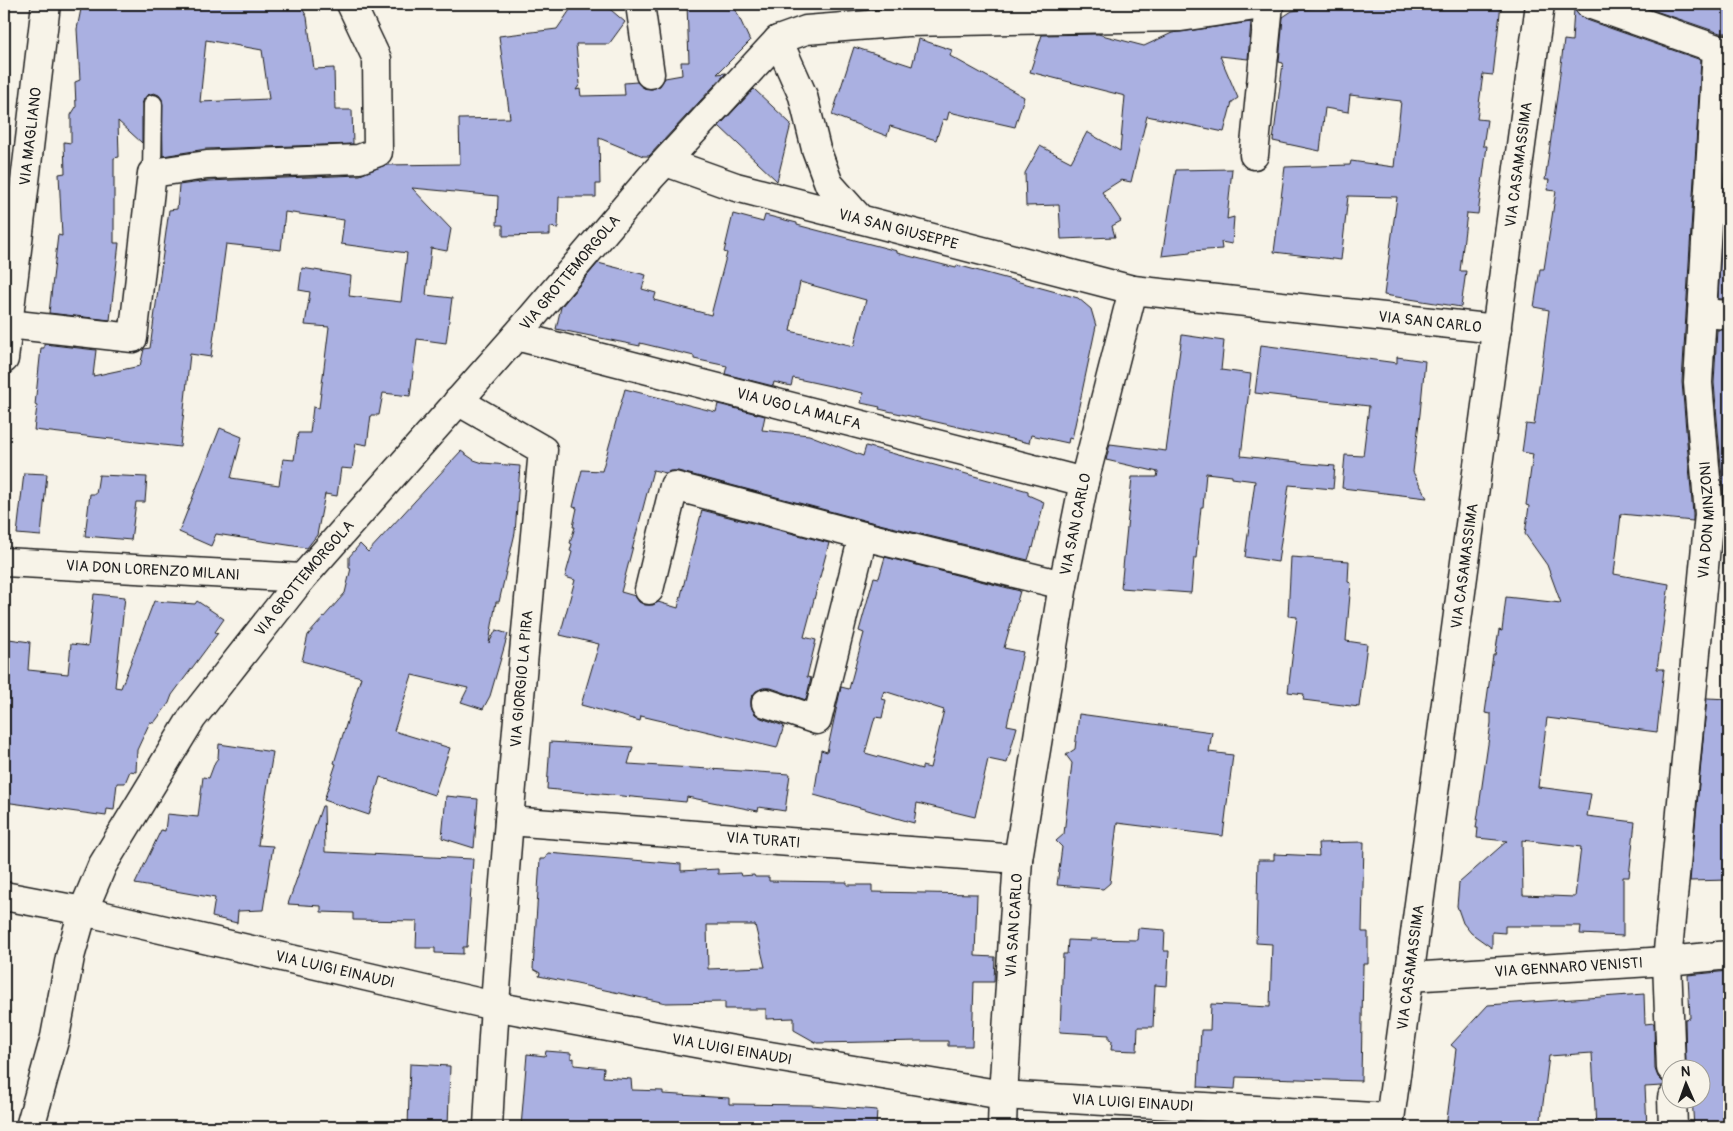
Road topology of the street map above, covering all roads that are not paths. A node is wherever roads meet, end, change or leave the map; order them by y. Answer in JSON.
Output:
{"nodes":[{"id":1,"x":46,"y":4,"type":"edge"},
{"id":2,"x":351,"y":4,"type":"edge"},
{"id":3,"x":640,"y":4,"type":"edge"},
{"id":4,"x":1269,"y":4,"type":"edge"},
{"id":5,"x":1540,"y":4,"type":"edge"},
{"id":6,"x":1589,"y":4,"type":"edge"},
{"id":7,"x":778,"y":40,"type":"junction"},
{"id":8,"x":1723,"y":49,"type":"edge"},
{"id":9,"x":650,"y":74,"type":"dead end"},
{"id":10,"x":153,"y":104,"type":"dead end"},
{"id":11,"x":1254,"y":156,"type":"dead end"},
{"id":12,"x":666,"y":162,"type":"junction"},
{"id":13,"x":152,"y":173,"type":"junction"},
{"id":14,"x":860,"y":219,"type":"junction"},
{"id":15,"x":1133,"y":290,"type":"junction"},
{"id":16,"x":1702,"y":313,"type":"junction"},
{"id":17,"x":1729,"y":315,"type":"edge"},
{"id":18,"x":8,"y":324,"type":"junction"},
{"id":19,"x":1497,"y":330,"type":"junction"},
{"id":20,"x":516,"y":336,"type":"junction"},
{"id":21,"x":4,"y":359,"type":"edge"},
{"id":22,"x":458,"y":401,"type":"junction"},
{"id":23,"x":1084,"y":482,"type":"junction"},
{"id":24,"x":863,"y":536,"type":"junction"},
{"id":25,"x":4,"y":562,"type":"edge"},
{"id":26,"x":302,"y":578,"type":"junction"},
{"id":27,"x":1063,"y":585,"type":"junction"},
{"id":28,"x":649,"y":590,"type":"dead end"},
{"id":29,"x":766,"y":703,"type":"dead end"},
{"id":30,"x":509,"y":821,"type":"junction"},
{"id":31,"x":1018,"y":859,"type":"junction"},
{"id":32,"x":4,"y":896,"type":"edge"},
{"id":33,"x":83,"y":911,"type":"junction"},
{"id":34,"x":1729,"y":955,"type":"edge"},
{"id":35,"x":1667,"y":961,"type":"junction"},
{"id":36,"x":1409,"y":977,"type":"junction"},
{"id":37,"x":494,"y":1006,"type":"junction"},
{"id":38,"x":1671,"y":1058,"type":"edge"},
{"id":39,"x":1003,"y":1095,"type":"junction"},
{"id":40,"x":1672,"y":1108,"type":"edge"},
{"id":41,"x":1390,"y":1123,"type":"edge"},
{"id":42,"x":30,"y":1127,"type":"edge"},
{"id":43,"x":488,"y":1127,"type":"edge"},
{"id":44,"x":1002,"y":1127,"type":"edge"},
{"id":45,"x":1673,"y":1127,"type":"edge"}],
"edges":[{"from":1,"to":18,"type":"street","name":"VIA MAGLIANO"},
{"from":2,"to":13,"type":"street"},
{"from":3,"to":9,"type":"street"},
{"from":4,"to":7,"type":"street","name":"VIA GROTTEMORGOLA"},
{"from":4,"to":11,"type":"street"},
{"from":5,"to":19,"type":"street","name":"VIA CASAMASSIMA"},
{"from":6,"to":8,"type":"street"},
{"from":7,"to":12,"type":"street","name":"VIA GROTTEMORGOLA"},
{"from":7,"to":14,"type":"street"},
{"from":8,"to":16,"type":"street","name":"VIA DON MINZONI"},
{"from":10,"to":13,"type":"lane"},
{"from":12,"to":14,"type":"street","name":"VIA SAN GIUSEPPE"},
{"from":12,"to":20,"type":"street","name":"VIA GROTTEMORGOLA"},
{"from":13,"to":18,"type":"street"},
{"from":14,"to":15,"type":"street","name":"VIA SAN GIUSEPPE"},
{"from":15,"to":19,"type":"street","name":"VIA SAN CARLO"},
{"from":15,"to":23,"type":"street","name":"VIA SAN CARLO"},
{"from":16,"to":17,"type":"street"},
{"from":16,"to":35,"type":"street","name":"VIA DON MINZONI"},
{"from":18,"to":21,"type":"street","name":"VIA MAGLIANO"},
{"from":19,"to":36,"type":"street","name":"VIA CASAMASSIMA"},
{"from":20,"to":22,"type":"street","name":"VIA GROTTEMORGOLA"},
{"from":20,"to":23,"type":"street","name":"VIA UGO LA MALFA"},
{"from":22,"to":26,"type":"street","name":"VIA GROTTEMORGOLA"},
{"from":22,"to":30,"type":"street","name":"VIA GIORGIO LA PIRA"},
{"from":23,"to":27,"type":"street","name":"VIA SAN CARLO"},
{"from":24,"to":27,"type":"street"},
{"from":24,"to":28,"type":"street"},
{"from":24,"to":29,"type":"street"},
{"from":25,"to":26,"type":"street","name":"VIA DON LORENZO MILANI"},
{"from":26,"to":33,"type":"street","name":"VIA GROTTEMORGOLA"},
{"from":27,"to":31,"type":"street","name":"VIA SAN CARLO"},
{"from":30,"to":31,"type":"street","name":"VIA TURATI"},
{"from":30,"to":37,"type":"street","name":"VIA GIORGIO LA PIRA"},
{"from":31,"to":39,"type":"street","name":"VIA SAN CARLO"},
{"from":32,"to":33,"type":"street","name":"VIA LUIGI EINAUDI"},
{"from":33,"to":37,"type":"street","name":"VIA LUIGI EINAUDI"},
{"from":33,"to":42,"type":"street","name":"VIA GROTTEMORGOLA"},
{"from":34,"to":35,"type":"street","name":"VIA GENNARO VENISTI"},
{"from":35,"to":36,"type":"street","name":"VIA GENNARO VENISTI"},
{"from":35,"to":38,"type":"street","name":"VIA DON MINZONI"},
{"from":36,"to":41,"type":"street","name":"VIA CASAMASSIMA"},
{"from":37,"to":39,"type":"street","name":"VIA LUIGI EINAUDI"},
{"from":37,"to":43,"type":"street","name":"VIA GIORGIO LA PIRA"},
{"from":39,"to":41,"type":"street","name":"VIA LUIGI EINAUDI"},
{"from":39,"to":44,"type":"street","name":"VIA SAN CARLO"},
{"from":40,"to":45,"type":"street"}]}
